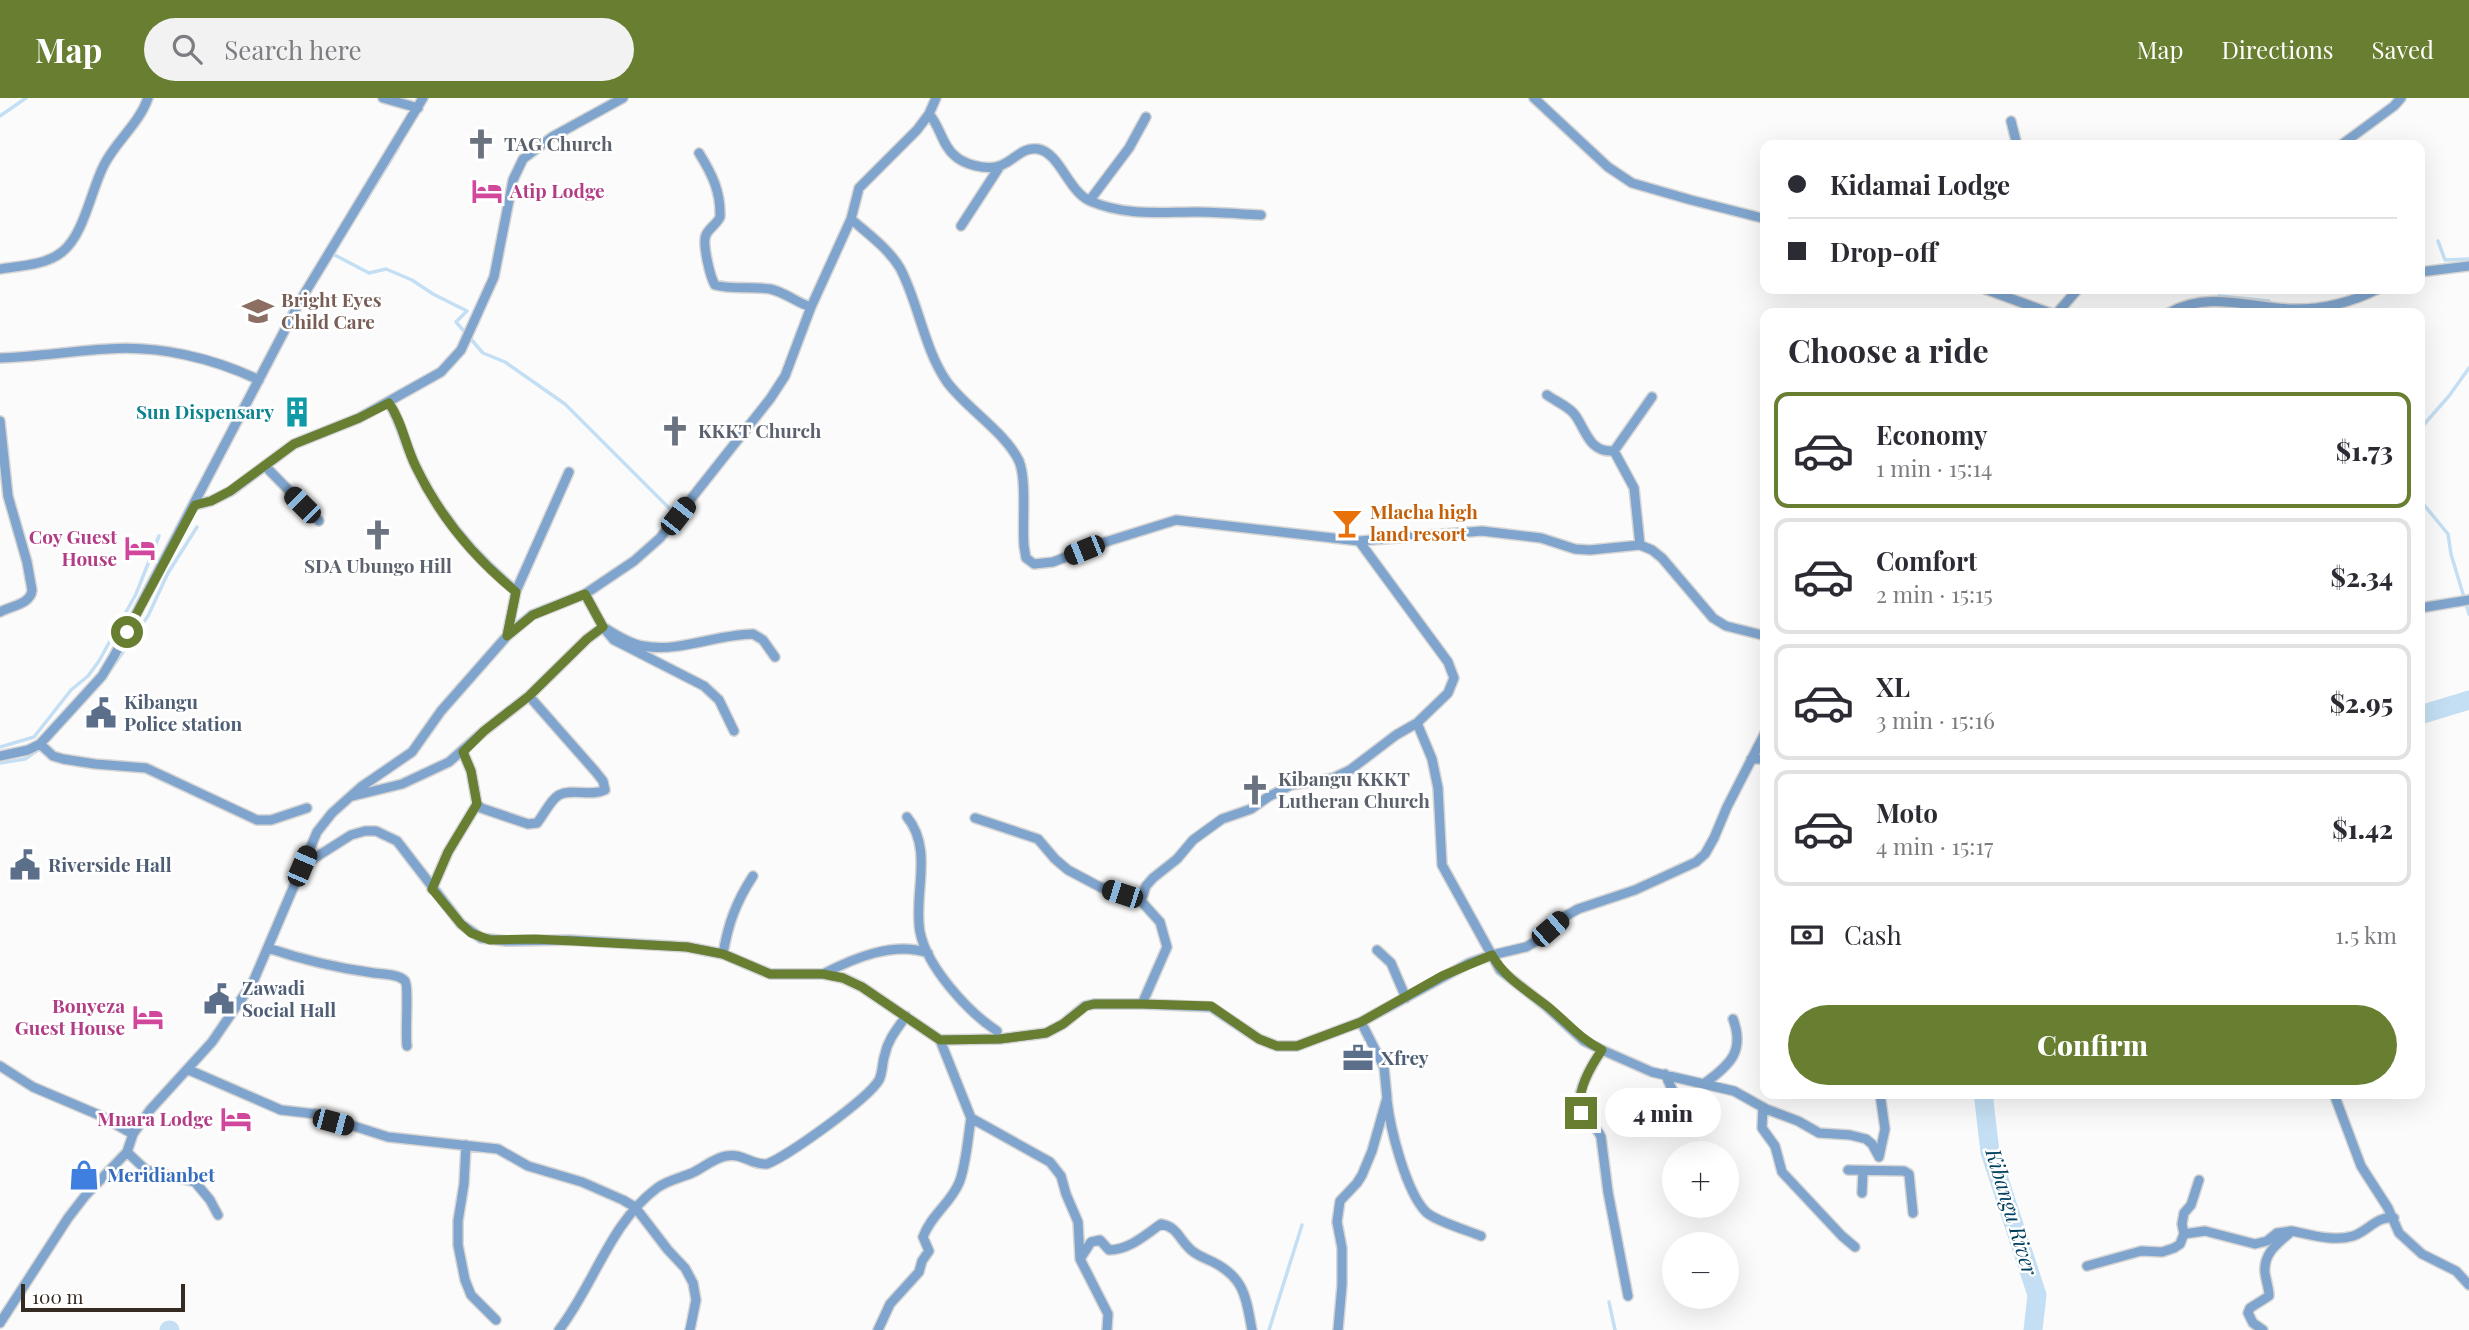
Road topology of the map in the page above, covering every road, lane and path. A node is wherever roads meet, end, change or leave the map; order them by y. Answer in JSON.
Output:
{"nodes":[{"id":1,"x":148,"y":98,"type":"edge"},
{"id":2,"x":383,"y":98,"type":"edge"},
{"id":3,"x":423,"y":98,"type":"edge"},
{"id":4,"x":623,"y":98,"type":"edge"},
{"id":5,"x":936,"y":98,"type":"edge"},
{"id":6,"x":1534,"y":98,"type":"edge"},
{"id":7,"x":2401,"y":98,"type":"edge"},
{"id":8,"x":418,"y":107,"type":"junction"},
{"id":9,"x":929,"y":114,"type":"junction"},
{"id":10,"x":1146,"y":117,"type":"dead end"},
{"id":11,"x":2011,"y":121,"type":"dead end"},
{"id":12,"x":2016,"y":140,"type":"edge"},
{"id":13,"x":2348,"y":140,"type":"edge"},
{"id":14,"x":699,"y":153,"type":"dead end"},
{"id":15,"x":1000,"y":166,"type":"junction"},
{"id":16,"x":1090,"y":200,"type":"junction"},
{"id":17,"x":1261,"y":215,"type":"dead end"},
{"id":18,"x":1760,"y":217,"type":"edge"},
{"id":19,"x":851,"y":219,"type":"junction"},
{"id":20,"x":961,"y":226,"type":"dead end"},
{"id":21,"x":2469,"y":266,"type":"edge"},
{"id":22,"x":0,"y":269,"type":"edge"},
{"id":23,"x":2425,"y":271,"type":"edge"},
{"id":24,"x":1997,"y":294,"type":"edge"},
{"id":25,"x":2074,"y":294,"type":"edge"},
{"id":26,"x":2365,"y":294,"type":"edge"},
{"id":27,"x":811,"y":307,"type":"junction"},
{"id":28,"x":2032,"y":308,"type":"edge"},
{"id":29,"x":2061,"y":308,"type":"edge"},
{"id":30,"x":2180,"y":308,"type":"edge"},
{"id":31,"x":2283,"y":308,"type":"edge"},
{"id":32,"x":2306,"y":308,"type":"edge"},
{"id":33,"x":0,"y":358,"type":"edge"},
{"id":34,"x":259,"y":380,"type":"junction"},
{"id":35,"x":1546,"y":395,"type":"dead end"},
{"id":36,"x":1652,"y":397,"type":"dead end"},
{"id":37,"x":389,"y":403,"type":"junction"},
{"id":38,"x":0,"y":421,"type":"edge"},
{"id":39,"x":1614,"y":451,"type":"junction"},
{"id":40,"x":265,"y":466,"type":"junction"},
{"id":41,"x":569,"y":472,"type":"dead end"},
{"id":42,"x":195,"y":505,"type":"junction"},
{"id":43,"x":319,"y":521,"type":"dead end"},
{"id":44,"x":1359,"y":541,"type":"junction"},
{"id":45,"x":1640,"y":545,"type":"junction"},
{"id":46,"x":516,"y":592,"type":"junction"},
{"id":47,"x":585,"y":594,"type":"junction"},
{"id":48,"x":2469,"y":600,"type":"edge"},
{"id":49,"x":2425,"y":607,"type":"edge"},
{"id":50,"x":0,"y":611,"type":"edge"},
{"id":51,"x":603,"y":627,"type":"junction"},
{"id":52,"x":1760,"y":634,"type":"edge"},
{"id":53,"x":507,"y":636,"type":"junction"},
{"id":54,"x":775,"y":657,"type":"dead end"},
{"id":55,"x":529,"y":696,"type":"junction"},
{"id":56,"x":1417,"y":723,"type":"junction"},
{"id":57,"x":734,"y":731,"type":"dead end"},
{"id":58,"x":1760,"y":742,"type":"edge"},
{"id":59,"x":40,"y":744,"type":"junction"},
{"id":60,"x":463,"y":752,"type":"junction"},
{"id":61,"x":0,"y":756,"type":"edge"},
{"id":62,"x":1751,"y":759,"type":"junction"},
{"id":63,"x":1760,"y":759,"type":"edge"},
{"id":64,"x":351,"y":796,"type":"junction"},
{"id":65,"x":477,"y":804,"type":"junction"},
{"id":66,"x":307,"y":808,"type":"dead end"},
{"id":67,"x":907,"y":817,"type":"dead end"},
{"id":68,"x":975,"y":818,"type":"dead end"},
{"id":69,"x":302,"y":866,"type":"junction"},
{"id":70,"x":753,"y":876,"type":"dead end"},
{"id":71,"x":432,"y":889,"type":"junction"},
{"id":72,"x":1141,"y":901,"type":"junction"},
{"id":73,"x":268,"y":948,"type":"junction"},
{"id":74,"x":1377,"y":950,"type":"dead end"},
{"id":75,"x":928,"y":953,"type":"junction"},
{"id":76,"x":723,"y":954,"type":"junction"},
{"id":77,"x":1492,"y":955,"type":"junction"},
{"id":78,"x":823,"y":974,"type":"junction"},
{"id":79,"x":1406,"y":998,"type":"junction"},
{"id":80,"x":1142,"y":1004,"type":"junction"},
{"id":81,"x":906,"y":1016,"type":"junction"},
{"id":82,"x":1733,"y":1019,"type":"dead end"},
{"id":83,"x":1361,"y":1022,"type":"junction"},
{"id":84,"x":997,"y":1031,"type":"dead end"},
{"id":85,"x":940,"y":1040,"type":"junction"},
{"id":86,"x":407,"y":1046,"type":"dead end"},
{"id":87,"x":1602,"y":1050,"type":"junction"},
{"id":88,"x":0,"y":1066,"type":"edge"},
{"id":89,"x":189,"y":1070,"type":"junction"},
{"id":90,"x":1665,"y":1074,"type":"junction"},
{"id":91,"x":1705,"y":1083,"type":"junction"},
{"id":92,"x":1387,"y":1098,"type":"junction"},
{"id":93,"x":1881,"y":1099,"type":"edge"},
{"id":94,"x":2336,"y":1099,"type":"edge"},
{"id":95,"x":1763,"y":1107,"type":"junction"},
{"id":96,"x":1684,"y":1115,"type":"dead end"},
{"id":97,"x":971,"y":1118,"type":"junction"},
{"id":98,"x":133,"y":1134,"type":"junction"},
{"id":99,"x":466,"y":1145,"type":"junction"},
{"id":100,"x":127,"y":1153,"type":"junction"},
{"id":101,"x":1879,"y":1157,"type":"junction"},
{"id":102,"x":1848,"y":1170,"type":"dead end"},
{"id":103,"x":1863,"y":1171,"type":"junction"},
{"id":104,"x":1878,"y":1171,"type":"junction"},
{"id":105,"x":2199,"y":1180,"type":"dead end"},
{"id":106,"x":1862,"y":1193,"type":"dead end"},
{"id":107,"x":635,"y":1207,"type":"junction"},
{"id":108,"x":1913,"y":1213,"type":"dead end"},
{"id":109,"x":218,"y":1214,"type":"dead end"},
{"id":110,"x":2394,"y":1218,"type":"junction"},
{"id":111,"x":2292,"y":1231,"type":"junction"},
{"id":112,"x":2184,"y":1234,"type":"junction"},
{"id":113,"x":1481,"y":1237,"type":"dead end"},
{"id":114,"x":1855,"y":1247,"type":"dead end"},
{"id":115,"x":1080,"y":1259,"type":"junction"},
{"id":116,"x":2087,"y":1266,"type":"dead end"},
{"id":117,"x":2469,"y":1285,"type":"edge"},
{"id":118,"x":1628,"y":1296,"type":"dead end"},
{"id":119,"x":496,"y":1320,"type":"dead end"},
{"id":120,"x":0,"y":1323,"type":"edge"},
{"id":121,"x":559,"y":1330,"type":"edge"},
{"id":122,"x":690,"y":1330,"type":"edge"},
{"id":123,"x":878,"y":1330,"type":"edge"},
{"id":124,"x":1107,"y":1330,"type":"edge"},
{"id":125,"x":1252,"y":1330,"type":"edge"},
{"id":126,"x":1338,"y":1330,"type":"edge"},
{"id":127,"x":2263,"y":1330,"type":"edge"}],
"edges":[{"from":1,"to":22,"type":"street"},
{"from":2,"to":8,"type":"street"},
{"from":3,"to":8,"type":"street"},
{"from":4,"to":37,"type":"street"},
{"from":5,"to":9,"type":"street"},
{"from":6,"to":18,"type":"street"},
{"from":7,"to":13,"type":"street"},
{"from":8,"to":34,"type":"street"},
{"from":9,"to":15,"type":"street"},
{"from":9,"to":19,"type":"street"},
{"from":10,"to":16,"type":"street"},
{"from":11,"to":12,"type":"street"},
{"from":14,"to":27,"type":"street"},
{"from":15,"to":16,"type":"street"},
{"from":15,"to":20,"type":"street"},
{"from":16,"to":17,"type":"street"},
{"from":19,"to":27,"type":"street"},
{"from":19,"to":44,"type":"street"},
{"from":21,"to":23,"type":"street"},
{"from":24,"to":28,"type":"street"},
{"from":25,"to":29,"type":"street"},
{"from":26,"to":32,"type":"street"},
{"from":27,"to":47,"type":"street"},
{"from":30,"to":31,"type":"street"},
{"from":33,"to":34,"type":"street"},
{"from":34,"to":42,"type":"street"},
{"from":35,"to":39,"type":"street"},
{"from":36,"to":39,"type":"street"},
{"from":37,"to":40,"type":"street"},
{"from":37,"to":46,"type":"street"},
{"from":38,"to":50,"type":"street"},
{"from":39,"to":45,"type":"street"},
{"from":40,"to":42,"type":"street"},
{"from":40,"to":43,"type":"street"},
{"from":41,"to":46,"type":"street"},
{"from":42,"to":59,"type":"street"},
{"from":44,"to":45,"type":"street"},
{"from":44,"to":56,"type":"street"},
{"from":45,"to":52,"type":"street"},
{"from":46,"to":53,"type":"street"},
{"from":47,"to":51,"type":"street"},
{"from":47,"to":53,"type":"street"},
{"from":48,"to":49,"type":"street"},
{"from":51,"to":54,"type":"street"},
{"from":51,"to":55,"type":"street"},
{"from":51,"to":57,"type":"street"},
{"from":53,"to":64,"type":"street"},
{"from":55,"to":60,"type":"street"},
{"from":55,"to":65,"type":"street"},
{"from":56,"to":72,"type":"street"},
{"from":56,"to":77,"type":"street"},
{"from":58,"to":62,"type":"street"},
{"from":59,"to":61,"type":"street"},
{"from":59,"to":66,"type":"street"},
{"from":60,"to":64,"type":"street"},
{"from":60,"to":65,"type":"street"},
{"from":62,"to":63,"type":"street"},
{"from":62,"to":77,"type":"street"},
{"from":64,"to":69,"type":"street"},
{"from":65,"to":71,"type":"street"},
{"from":67,"to":75,"type":"street"},
{"from":68,"to":72,"type":"street"},
{"from":69,"to":71,"type":"street"},
{"from":69,"to":73,"type":"street"},
{"from":70,"to":76,"type":"street"},
{"from":71,"to":76,"type":"street"},
{"from":72,"to":80,"type":"street"},
{"from":73,"to":86,"type":"street"},
{"from":73,"to":89,"type":"street"},
{"from":74,"to":79,"type":"street"},
{"from":75,"to":78,"type":"street"},
{"from":75,"to":84,"type":"street"},
{"from":76,"to":78,"type":"street"},
{"from":77,"to":79,"type":"street"},
{"from":77,"to":87,"type":"street"},
{"from":78,"to":81,"type":"street"},
{"from":79,"to":83,"type":"street"},
{"from":80,"to":83,"type":"street"},
{"from":80,"to":85,"type":"street"},
{"from":81,"to":85,"type":"street"},
{"from":81,"to":107,"type":"street"},
{"from":82,"to":91,"type":"street"},
{"from":83,"to":92,"type":"street"},
{"from":85,"to":97,"type":"street"},
{"from":87,"to":90,"type":"street"},
{"from":87,"to":118,"type":"street"},
{"from":88,"to":98,"type":"street"},
{"from":89,"to":98,"type":"street"},
{"from":89,"to":99,"type":"street"},
{"from":90,"to":91,"type":"street"},
{"from":90,"to":96,"type":"street"},
{"from":91,"to":95,"type":"street"},
{"from":92,"to":113,"type":"street"},
{"from":92,"to":126,"type":"street"},
{"from":93,"to":101,"type":"street"},
{"from":94,"to":110,"type":"street"},
{"from":95,"to":101,"type":"street"},
{"from":95,"to":114,"type":"street"},
{"from":97,"to":115,"type":"street"},
{"from":97,"to":123,"type":"street"},
{"from":98,"to":100,"type":"street"},
{"from":99,"to":107,"type":"street"},
{"from":99,"to":119,"type":"street"},
{"from":100,"to":109,"type":"street"},
{"from":100,"to":120,"type":"street"},
{"from":101,"to":104,"type":"street"},
{"from":102,"to":103,"type":"street"},
{"from":103,"to":104,"type":"street"},
{"from":103,"to":106,"type":"street"},
{"from":104,"to":108,"type":"street"},
{"from":105,"to":112,"type":"street"},
{"from":107,"to":121,"type":"street"},
{"from":107,"to":122,"type":"street"},
{"from":110,"to":111,"type":"street"},
{"from":110,"to":117,"type":"street"},
{"from":111,"to":112,"type":"street"},
{"from":111,"to":127,"type":"street"},
{"from":112,"to":116,"type":"street"},
{"from":115,"to":124,"type":"street"},
{"from":115,"to":125,"type":"street"}]}
